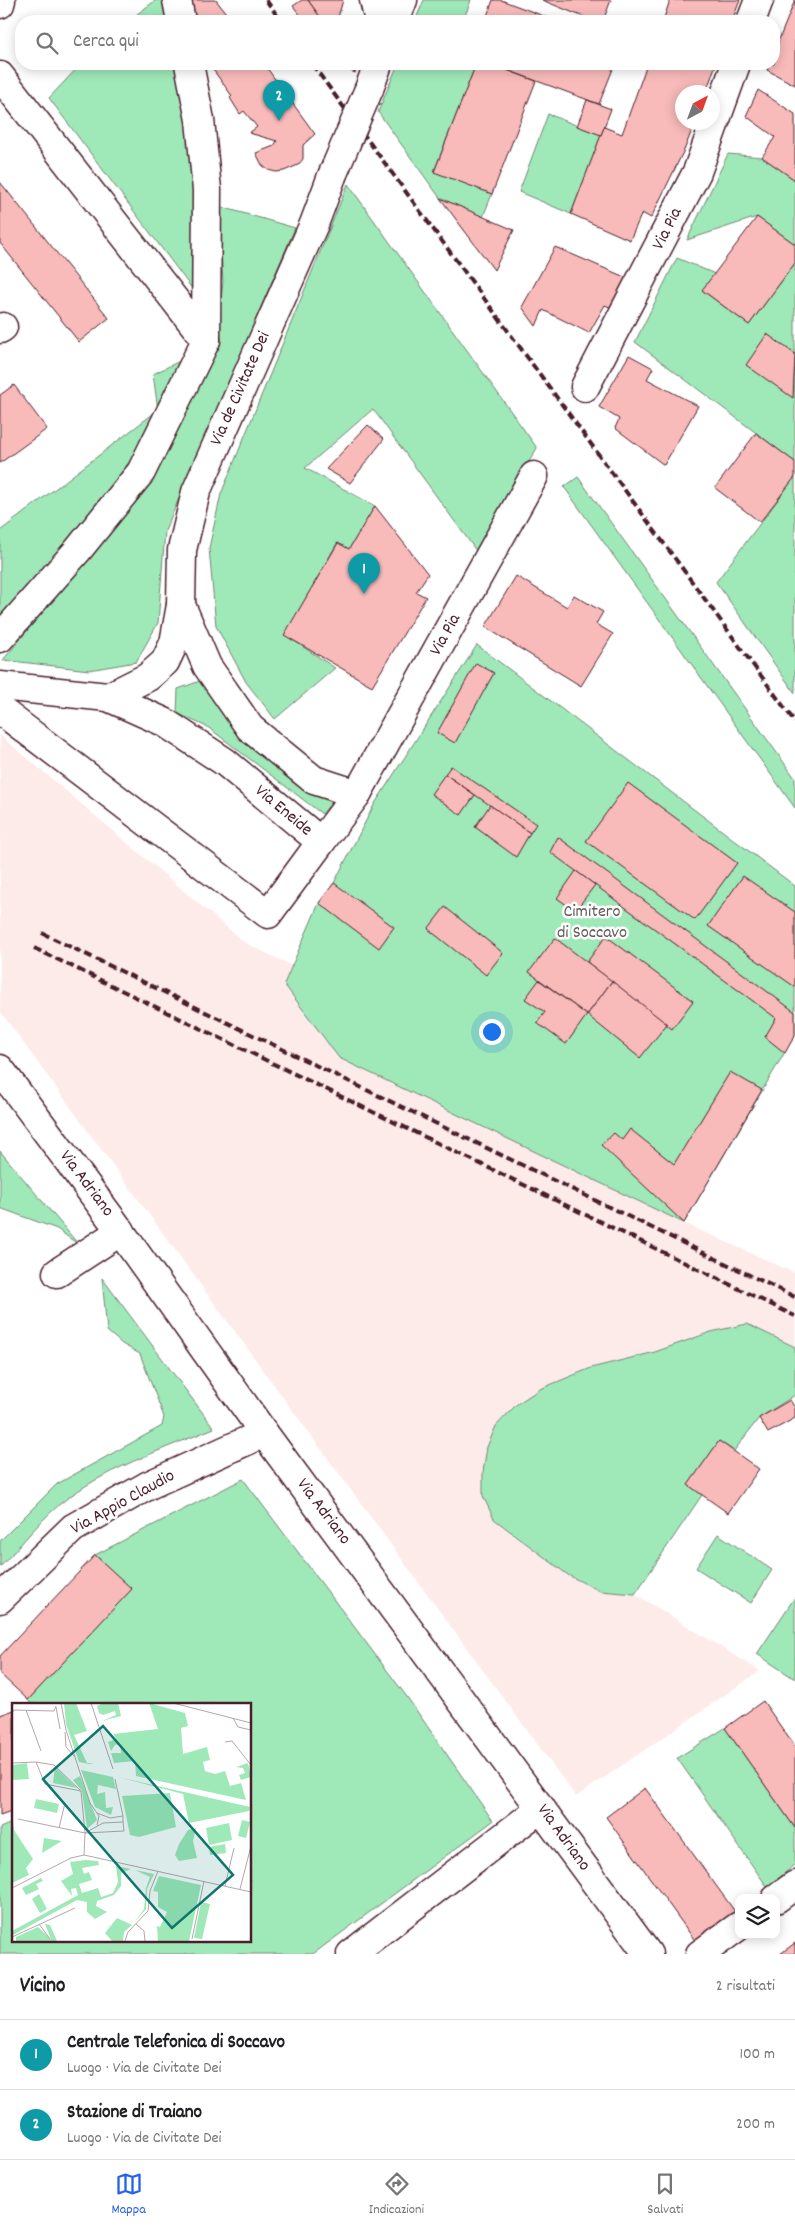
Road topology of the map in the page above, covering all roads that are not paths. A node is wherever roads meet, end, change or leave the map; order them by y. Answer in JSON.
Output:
{"nodes":[{"id":1,"x":1,"y":0,"type":"edge"},
{"id":2,"x":177,"y":0,"type":"edge"},
{"id":3,"x":374,"y":0,"type":"edge"},
{"id":4,"x":403,"y":0,"type":"edge"},
{"id":5,"x":759,"y":0,"type":"edge"},
{"id":6,"x":0,"y":4,"type":"edge"},
{"id":7,"x":180,"y":15,"type":"edge"},
{"id":8,"x":378,"y":15,"type":"edge"},
{"id":9,"x":397,"y":15,"type":"edge"},
{"id":10,"x":753,"y":15,"type":"edge"},
{"id":11,"x":190,"y":70,"type":"edge"},
{"id":12,"x":376,"y":70,"type":"edge"},
{"id":13,"x":734,"y":70,"type":"edge"},
{"id":14,"x":0,"y":76,"type":"edge"},
{"id":15,"x":206,"y":340,"type":"junction"},
{"id":16,"x":585,"y":387,"type":"dead end"},
{"id":17,"x":534,"y":476,"type":"dead end"},
{"id":18,"x":181,"y":605,"type":"junction"},
{"id":19,"x":0,"y":638,"type":"edge"},
{"id":20,"x":0,"y":686,"type":"edge"},
{"id":21,"x":108,"y":697,"type":"junction"},
{"id":22,"x":0,"y":710,"type":"edge"},
{"id":23,"x":357,"y":794,"type":"junction"},
{"id":24,"x":320,"y":842,"type":"junction"},
{"id":25,"x":0,"y":1068,"type":"edge"},
{"id":26,"x":121,"y":1231,"type":"junction"},
{"id":27,"x":57,"y":1273,"type":"dead end"},
{"id":28,"x":264,"y":1433,"type":"junction"},
{"id":29,"x":0,"y":1599,"type":"edge"},
{"id":30,"x":542,"y":1808,"type":"junction"},
{"id":31,"x":795,"y":1885,"type":"edge"},
{"id":32,"x":780,"y":1896,"type":"edge"},
{"id":33,"x":735,"y":1929,"type":"edge"},
{"id":34,"x":352,"y":1954,"type":"edge"},
{"id":35,"x":648,"y":1954,"type":"edge"},
{"id":36,"x":700,"y":1954,"type":"edge"}],
"edges":[{"from":1,"to":6,"type":"street"},
{"from":2,"to":7,"type":"street"},
{"from":3,"to":8,"type":"street"},
{"from":4,"to":9,"type":"street"},
{"from":5,"to":10,"type":"street"},
{"from":11,"to":15,"type":"street"},
{"from":12,"to":18,"type":"street","name":"Via de Civitate Dei","bridge":true},
{"from":13,"to":16,"type":"street","name":"Via Pia"},
{"from":14,"to":15,"type":"street"},
{"from":15,"to":19,"type":"street"},
{"from":17,"to":23,"type":"street","name":"Via Pia"},
{"from":18,"to":21,"type":"street","name":"Via de Civitate Dei"},
{"from":18,"to":23,"type":"street"},
{"from":20,"to":21,"type":"street","name":"Via Eneide"},
{"from":21,"to":24,"type":"street","name":"Via Eneide"},
{"from":22,"to":24,"type":"street"},
{"from":23,"to":24,"type":"street","name":"Via Eneide"},
{"from":25,"to":26,"type":"street","name":"Via Adriano"},
{"from":26,"to":27,"type":"street"},
{"from":26,"to":28,"type":"street","name":"Via Adriano"},
{"from":28,"to":29,"type":"street","name":"Via Appio Claudio"},
{"from":28,"to":30,"type":"street","name":"Via Adriano"},
{"from":30,"to":34,"type":"street"},
{"from":30,"to":35,"type":"street","name":"Via Adriano"},
{"from":31,"to":32,"type":"street"},
{"from":33,"to":36,"type":"street"}]}
